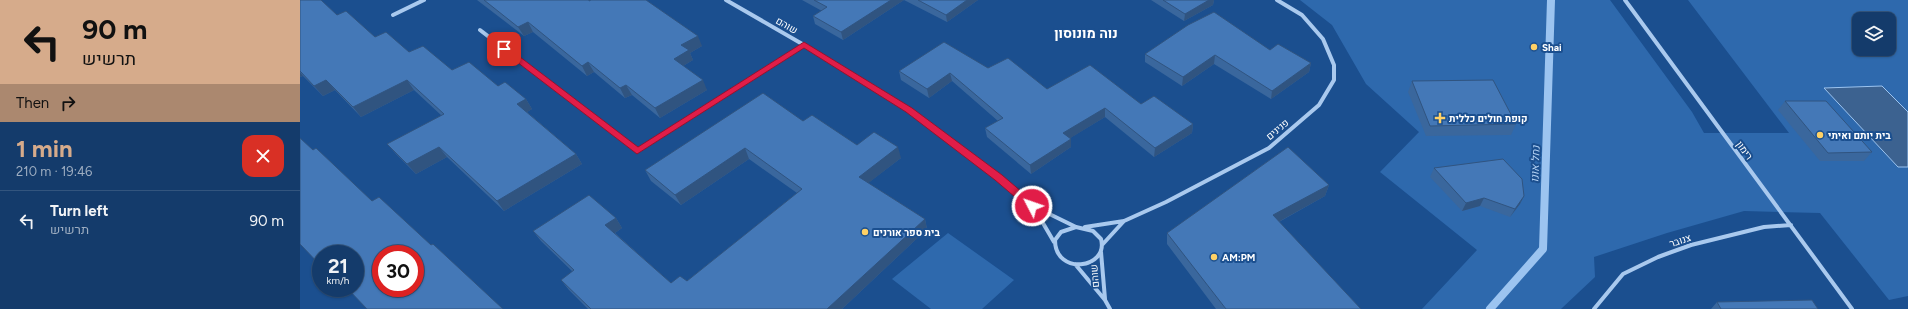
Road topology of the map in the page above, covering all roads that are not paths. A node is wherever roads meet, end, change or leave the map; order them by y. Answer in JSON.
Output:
{"nodes":[{"id":1,"x":424,"y":0,"type":"edge"},
{"id":2,"x":726,"y":0,"type":"edge"},
{"id":3,"x":1277,"y":0,"type":"edge"},
{"id":4,"x":1625,"y":0,"type":"edge"},
{"id":5,"x":393,"y":15,"type":"dead end"},
{"id":6,"x":480,"y":30,"type":"dead end"},
{"id":7,"x":804,"y":44,"type":"junction"},
{"id":8,"x":1032,"y":206,"type":"junction"},
{"id":9,"x":1124,"y":221,"type":"junction"},
{"id":10,"x":1791,"y":226,"type":"junction"},
{"id":11,"x":1076,"y":227,"type":"junction"},
{"id":12,"x":1084,"y":227,"type":"junction"},
{"id":13,"x":1054,"y":242,"type":"junction"},
{"id":14,"x":1102,"y":245,"type":"junction"},
{"id":15,"x":1100,"y":252,"type":"junction"},
{"id":16,"x":1075,"y":264,"type":"junction"},
{"id":17,"x":1105,"y":300,"type":"junction"},
{"id":18,"x":1110,"y":309,"type":"edge"},
{"id":19,"x":1594,"y":309,"type":"edge"},
{"id":20,"x":1852,"y":309,"type":"edge"}],
"edges":[{"from":1,"to":5,"type":"street"},
{"from":2,"to":7,"type":"street","name":"שוהם"},
{"from":3,"to":9,"type":"street","name":"פנינים"},
{"from":4,"to":10,"type":"street","name":"רימון"},
{"from":6,"to":7,"type":"street"},
{"from":7,"to":8,"type":"street","name":"שוהם"},
{"from":8,"to":11,"type":"street","name":"שוהם"},
{"from":8,"to":13,"type":"street","name":"שוהם"},
{"from":9,"to":12,"type":"street","name":"פנינים"},
{"from":9,"to":14,"type":"street","name":"פנינים"},
{"from":10,"to":19,"type":"street","name":"צנובר"},
{"from":10,"to":20,"type":"street","name":"רימון"},
{"from":11,"to":12,"type":"street"},
{"from":11,"to":13,"type":"street"},
{"from":12,"to":14,"type":"street"},
{"from":13,"to":16,"type":"street"},
{"from":14,"to":15,"type":"street"},
{"from":15,"to":16,"type":"street"},
{"from":15,"to":17,"type":"street","name":"שוהם"},
{"from":16,"to":17,"type":"street","name":"שוהם"},
{"from":17,"to":18,"type":"street","name":"שוהם"}]}
